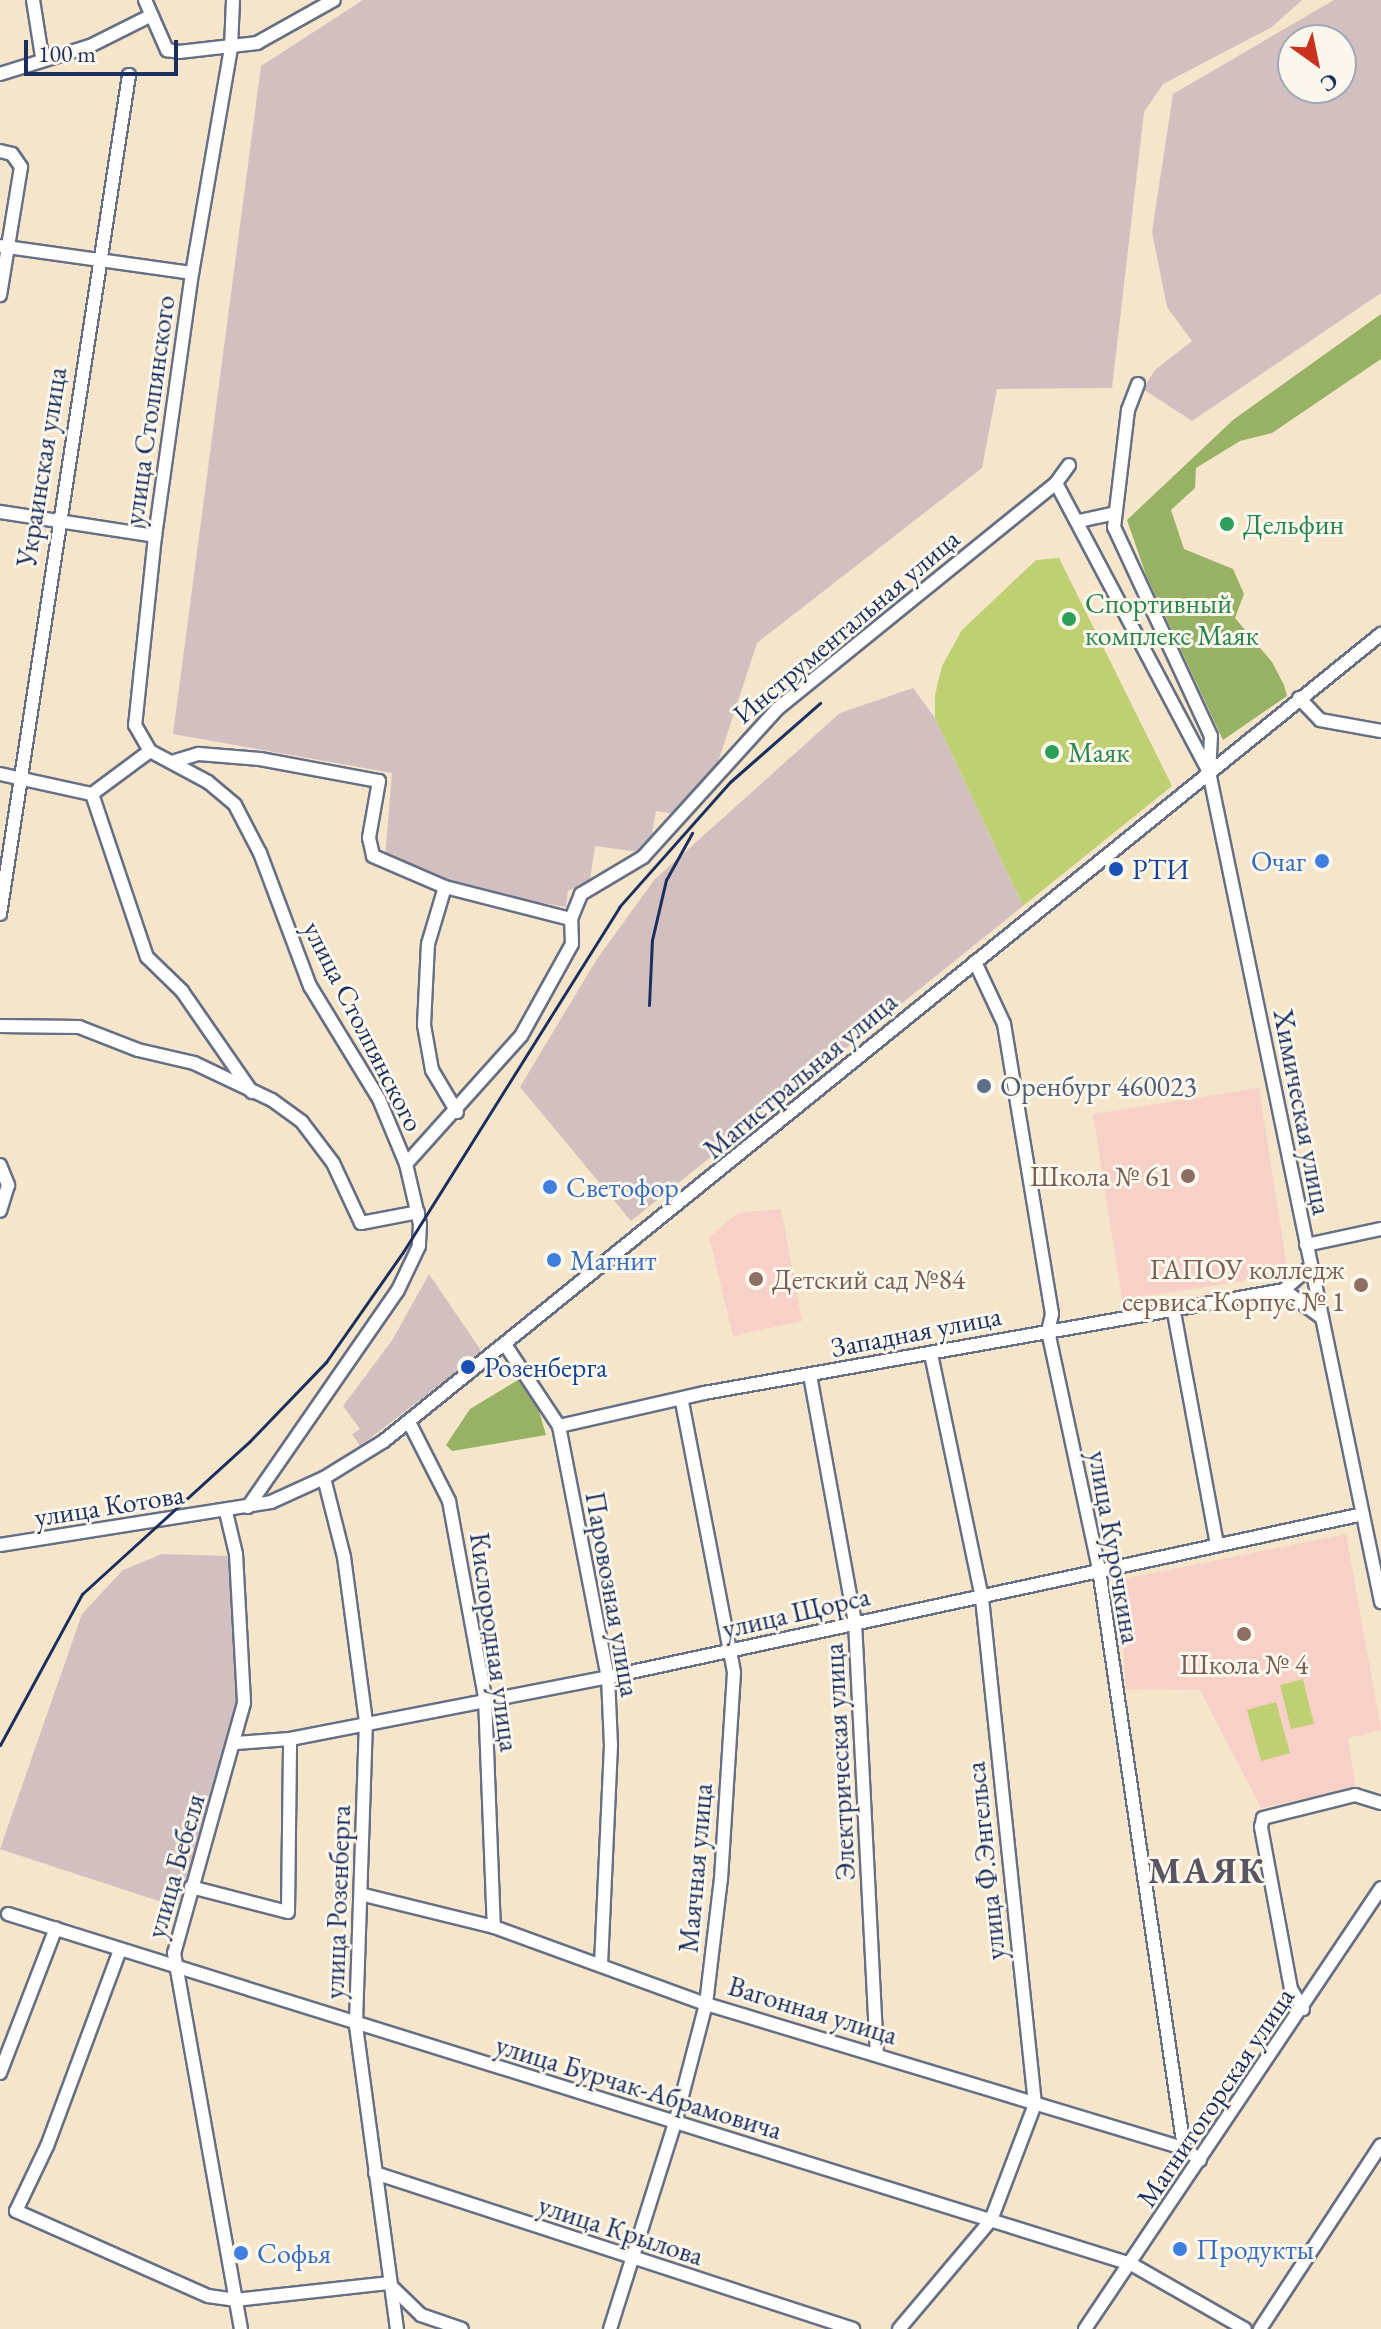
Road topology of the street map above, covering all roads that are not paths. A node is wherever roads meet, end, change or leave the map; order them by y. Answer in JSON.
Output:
{"nodes":[{"id":1,"x":33,"y":0,"type":"edge"},
{"id":2,"x":145,"y":0,"type":"edge"},
{"id":3,"x":233,"y":0,"type":"edge"},
{"id":4,"x":334,"y":0,"type":"edge"},
{"id":5,"x":150,"y":16,"type":"junction"},
{"id":6,"x":231,"y":48,"type":"junction"},
{"id":7,"x":42,"y":57,"type":"junction"},
{"id":8,"x":0,"y":74,"type":"edge"},
{"id":9,"x":129,"y":75,"type":"dead end"},
{"id":10,"x":6,"y":153,"type":"edge"},
{"id":11,"x":4,"y":246,"type":"edge"},
{"id":12,"x":99,"y":259,"type":"junction"},
{"id":13,"x":192,"y":273,"type":"junction"},
{"id":14,"x":0,"y":295,"type":"edge"},
{"id":15,"x":1138,"y":384,"type":"dead end"},
{"id":16,"x":1069,"y":465,"type":"dead end"},
{"id":17,"x":1056,"y":483,"type":"junction"},
{"id":18,"x":0,"y":512,"type":"edge"},
{"id":19,"x":1113,"y":514,"type":"junction"},
{"id":20,"x":57,"y":520,"type":"junction"},
{"id":21,"x":1079,"y":521,"type":"junction"},
{"id":22,"x":155,"y":536,"type":"junction"},
{"id":23,"x":1381,"y":634,"type":"edge"},
{"id":24,"x":1299,"y":698,"type":"junction"},
{"id":25,"x":1381,"y":731,"type":"edge"},
{"id":26,"x":150,"y":751,"type":"junction"},
{"id":27,"x":172,"y":762,"type":"junction"},
{"id":28,"x":1209,"y":772,"type":"junction"},
{"id":29,"x":0,"y":774,"type":"edge"},
{"id":30,"x":18,"y":777,"type":"junction"},
{"id":31,"x":92,"y":794,"type":"junction"},
{"id":32,"x":445,"y":887,"type":"junction"},
{"id":33,"x":0,"y":914,"type":"edge"},
{"id":34,"x":571,"y":919,"type":"junction"},
{"id":35,"x":975,"y":962,"type":"junction"},
{"id":36,"x":0,"y":1026,"type":"edge"},
{"id":37,"x":252,"y":1092,"type":"junction"},
{"id":38,"x":457,"y":1112,"type":"junction"},
{"id":39,"x":406,"y":1164,"type":"junction"},
{"id":40,"x":0,"y":1165,"type":"edge"},
{"id":41,"x":0,"y":1211,"type":"edge"},
{"id":42,"x":418,"y":1212,"type":"junction"},
{"id":43,"x":1381,"y":1229,"type":"edge"},
{"id":44,"x":1306,"y":1245,"type":"junction"},
{"id":45,"x":1310,"y":1267,"type":"junction"},
{"id":46,"x":1284,"y":1290,"type":"junction"},
{"id":47,"x":1173,"y":1307,"type":"junction"},
{"id":48,"x":1321,"y":1317,"type":"junction"},
{"id":49,"x":1048,"y":1331,"type":"junction"},
{"id":50,"x":506,"y":1346,"type":"junction"},
{"id":51,"x":931,"y":1353,"type":"junction"},
{"id":52,"x":810,"y":1375,"type":"junction"},
{"id":53,"x":682,"y":1401,"type":"junction"},
{"id":54,"x":409,"y":1422,"type":"junction"},
{"id":55,"x":559,"y":1426,"type":"junction"},
{"id":56,"x":324,"y":1478,"type":"junction"},
{"id":57,"x":248,"y":1507,"type":"junction"},
{"id":58,"x":226,"y":1512,"type":"junction"},
{"id":59,"x":1363,"y":1514,"type":"junction"},
{"id":60,"x":0,"y":1545,"type":"edge"},
{"id":61,"x":1217,"y":1545,"type":"junction"},
{"id":62,"x":1099,"y":1569,"type":"junction"},
{"id":63,"x":982,"y":1598,"type":"junction"},
{"id":64,"x":1381,"y":1602,"type":"edge"},
{"id":65,"x":855,"y":1622,"type":"junction"},
{"id":66,"x":729,"y":1652,"type":"junction"},
{"id":67,"x":608,"y":1677,"type":"junction"},
{"id":68,"x":485,"y":1697,"type":"junction"},
{"id":69,"x":366,"y":1721,"type":"junction"},
{"id":70,"x":290,"y":1739,"type":"junction"},
{"id":71,"x":236,"y":1743,"type":"junction"},
{"id":72,"x":1381,"y":1803,"type":"edge"},
{"id":73,"x":191,"y":1887,"type":"junction"},
{"id":74,"x":1381,"y":1888,"type":"edge"},
{"id":75,"x":364,"y":1895,"type":"junction"},
{"id":76,"x":8,"y":1914,"type":"dead end"},
{"id":77,"x":494,"y":1927,"type":"junction"},
{"id":78,"x":56,"y":1928,"type":"junction"},
{"id":79,"x":120,"y":1950,"type":"junction"},
{"id":80,"x":601,"y":1963,"type":"junction"},
{"id":81,"x":176,"y":1968,"type":"junction"},
{"id":82,"x":706,"y":2004,"type":"junction"},
{"id":83,"x":1303,"y":2009,"type":"junction"},
{"id":84,"x":356,"y":2026,"type":"junction"},
{"id":85,"x":877,"y":2054,"type":"junction"},
{"id":86,"x":0,"y":2073,"type":"edge"},
{"id":87,"x":1035,"y":2104,"type":"junction"},
{"id":88,"x":675,"y":2123,"type":"junction"},
{"id":89,"x":1381,"y":2145,"type":"edge"},
{"id":90,"x":1184,"y":2148,"type":"junction"},
{"id":91,"x":1200,"y":2160,"type":"junction"},
{"id":92,"x":375,"y":2173,"type":"junction"},
{"id":93,"x":991,"y":2220,"type":"junction"},
{"id":94,"x":633,"y":2259,"type":"junction"},
{"id":95,"x":1131,"y":2264,"type":"junction"},
{"id":96,"x":388,"y":2283,"type":"junction"},
{"id":97,"x":235,"y":2300,"type":"junction"},
{"id":98,"x":241,"y":2329,"type":"edge"},
{"id":99,"x":397,"y":2329,"type":"edge"},
{"id":100,"x":462,"y":2329,"type":"edge"},
{"id":101,"x":610,"y":2329,"type":"edge"},
{"id":102,"x":853,"y":2329,"type":"edge"},
{"id":103,"x":899,"y":2329,"type":"edge"},
{"id":104,"x":1085,"y":2329,"type":"edge"},
{"id":105,"x":1245,"y":2329,"type":"edge"},
{"id":106,"x":1260,"y":2329,"type":"edge"}],
"edges":[{"from":1,"to":7,"type":"street"},
{"from":2,"to":5,"type":"street"},
{"from":3,"to":6,"type":"street","name":"улица Столпянского"},
{"from":4,"to":6,"type":"street"},
{"from":5,"to":6,"type":"street"},
{"from":5,"to":7,"type":"street"},
{"from":6,"to":13,"type":"street","name":"улица Столпянского"},
{"from":7,"to":8,"type":"street"},
{"from":9,"to":12,"type":"street","name":"Украинская улица"},
{"from":10,"to":11,"type":"street"},
{"from":11,"to":12,"type":"street"},
{"from":11,"to":14,"type":"street"},
{"from":12,"to":13,"type":"street"},
{"from":12,"to":20,"type":"street","name":"Украинская улица"},
{"from":13,"to":22,"type":"street","name":"улица Столпянского"},
{"from":15,"to":19,"type":"street","name":"Химическая улица"},
{"from":16,"to":17,"type":"street","name":"Инструментальная улица"},
{"from":17,"to":21,"type":"street","name":"Химическая улица"},
{"from":17,"to":34,"type":"street","name":"Инструментальная улица"},
{"from":18,"to":20,"type":"street"},
{"from":19,"to":21,"type":"street"},
{"from":19,"to":28,"type":"street","name":"Химическая улица"},
{"from":20,"to":22,"type":"street"},
{"from":20,"to":30,"type":"street","name":"Украинская улица"},
{"from":21,"to":28,"type":"street","name":"Химическая улица"},
{"from":22,"to":26,"type":"street","name":"улица Столпянского"},
{"from":23,"to":24,"type":"street","name":"Магистральная улица"},
{"from":24,"to":25,"type":"street"},
{"from":24,"to":28,"type":"street","name":"Магистральная улица"},
{"from":26,"to":27,"type":"street","name":"улица Столпянского"},
{"from":26,"to":31,"type":"street"},
{"from":27,"to":32,"type":"street"},
{"from":27,"to":39,"type":"street","name":"улица Столпянского"},
{"from":28,"to":35,"type":"street","name":"Магистральная улица"},
{"from":28,"to":44,"type":"street","name":"Химическая улица"},
{"from":29,"to":30,"type":"street"},
{"from":30,"to":31,"type":"street"},
{"from":30,"to":33,"type":"street","name":"Украинская улица"},
{"from":31,"to":37,"type":"street"},
{"from":32,"to":34,"type":"street"},
{"from":32,"to":38,"type":"street","name":"улица Столпянского"},
{"from":34,"to":38,"type":"street","name":"Инструментальная улица"},
{"from":35,"to":49,"type":"street","name":"улица Курочкина"},
{"from":35,"to":50,"type":"street","name":"Магистральная улица"},
{"from":36,"to":37,"type":"street"},
{"from":37,"to":42,"type":"street"},
{"from":38,"to":39,"type":"street","name":"Инструментальная улица"},
{"from":39,"to":42,"type":"street","name":"улица Столпянского"},
{"from":40,"to":41,"type":"street"},
{"from":42,"to":57,"type":"street","name":"улица Столпянского"},
{"from":43,"to":44,"type":"street"},
{"from":44,"to":45,"type":"street","name":"Химическая улица"},
{"from":45,"to":46,"type":"street"},
{"from":45,"to":48,"type":"street","name":"Химическая улица"},
{"from":46,"to":47,"type":"street","name":"Западная улица"},
{"from":46,"to":48,"type":"street"},
{"from":47,"to":49,"type":"street","name":"Западная улица"},
{"from":47,"to":61,"type":"street"},
{"from":48,"to":59,"type":"street","name":"Химическая улица"},
{"from":49,"to":51,"type":"street","name":"Западная улица"},
{"from":49,"to":62,"type":"street","name":"улица Курочкина"},
{"from":50,"to":54,"type":"street","name":"Магистральная улица"},
{"from":50,"to":55,"type":"street","name":"Паровозная улица"},
{"from":51,"to":52,"type":"street","name":"Западная улица"},
{"from":51,"to":63,"type":"street","name":"улица Ф.Энгельса"},
{"from":52,"to":53,"type":"street","name":"Западная улица"},
{"from":52,"to":65,"type":"street","name":"Электрическая улица"},
{"from":53,"to":55,"type":"street","name":"Западная улица"},
{"from":53,"to":66,"type":"street","name":"Маячная улица"},
{"from":54,"to":56,"type":"street","name":"Магистральная улица"},
{"from":54,"to":68,"type":"street","name":"Кислородная улица"},
{"from":55,"to":67,"type":"street","name":"Паровозная улица"},
{"from":56,"to":57,"type":"street","name":"Магистральная улица"},
{"from":56,"to":69,"type":"street","name":"улица Розенберга"},
{"from":57,"to":58,"type":"street","name":"Магистральная улица"},
{"from":58,"to":60,"type":"street","name":"улица Котова"},
{"from":58,"to":71,"type":"street","name":"улица Бебеля"},
{"from":59,"to":61,"type":"street","name":"улица Щорса"},
{"from":59,"to":64,"type":"street","name":"Химическая улица"},
{"from":61,"to":62,"type":"street","name":"улица Щорса"},
{"from":62,"to":63,"type":"street","name":"улица Щорса"},
{"from":62,"to":90,"type":"street","name":"улица Курочкина"},
{"from":63,"to":65,"type":"street","name":"улица Щорса"},
{"from":63,"to":87,"type":"street","name":"улица Ф.Энгельса"},
{"from":65,"to":66,"type":"street","name":"улица Щорса"},
{"from":65,"to":85,"type":"street","name":"Электрическая улица"},
{"from":66,"to":67,"type":"street","name":"улица Щорса"},
{"from":66,"to":82,"type":"street","name":"Маячная улица"},
{"from":67,"to":68,"type":"street","name":"улица Щорса"},
{"from":67,"to":80,"type":"street","name":"Паровозная улица"},
{"from":68,"to":69,"type":"street","name":"улица Щорса"},
{"from":68,"to":77,"type":"street","name":"Кислородная улица"},
{"from":69,"to":70,"type":"street","name":"улица Щорса"},
{"from":69,"to":75,"type":"street","name":"улица Розенберга"},
{"from":70,"to":71,"type":"street","name":"улица Щорса"},
{"from":70,"to":73,"type":"street"},
{"from":71,"to":73,"type":"street","name":"улица Бебеля"},
{"from":72,"to":83,"type":"street"},
{"from":73,"to":81,"type":"street","name":"улица Бебеля"},
{"from":74,"to":83,"type":"street","name":"Магнитогорская улица"},
{"from":75,"to":77,"type":"street","name":"Вагонная улица"},
{"from":75,"to":84,"type":"street","name":"улица Розенберга"},
{"from":76,"to":78,"type":"street","name":"улица Бурчак-Абрамовича"},
{"from":77,"to":80,"type":"street","name":"Вагонная улица"},
{"from":78,"to":79,"type":"street","name":"улица Бурчак-Абрамовича"},
{"from":78,"to":86,"type":"street"},
{"from":79,"to":81,"type":"street","name":"улица Бурчак-Абрамовича"},
{"from":79,"to":97,"type":"street"},
{"from":80,"to":82,"type":"street","name":"Вагонная улица"},
{"from":81,"to":84,"type":"street","name":"улица Бурчак-Абрамовича"},
{"from":81,"to":97,"type":"street","name":"улица Бебеля"},
{"from":82,"to":85,"type":"street","name":"Вагонная улица"},
{"from":82,"to":88,"type":"street","name":"Маячная улица"},
{"from":83,"to":91,"type":"street","name":"Магнитогорская улица"},
{"from":84,"to":88,"type":"street","name":"улица Бурчак-Абрамовича"},
{"from":84,"to":92,"type":"street","name":"улица Розенберга"},
{"from":85,"to":87,"type":"street","name":"Вагонная улица"},
{"from":87,"to":90,"type":"street","name":"Вагонная улица"},
{"from":87,"to":93,"type":"street","name":"улица Ф.Энгельса"},
{"from":88,"to":93,"type":"street","name":"улица Бурчак-Абрамовича"},
{"from":88,"to":94,"type":"street","name":"Маячная улица"},
{"from":89,"to":106,"type":"street"},
{"from":90,"to":91,"type":"street","name":"Вагонная улица"},
{"from":91,"to":95,"type":"street","name":"Магнитогорская улица"},
{"from":92,"to":94,"type":"street","name":"улица Крылова"},
{"from":92,"to":96,"type":"street","name":"улица Розенберга"},
{"from":93,"to":95,"type":"street","name":"улица Бурчак-Абрамовича"},
{"from":93,"to":103,"type":"street","name":"улица Ф.Энгельса"},
{"from":94,"to":101,"type":"street","name":"Маячная улица"},
{"from":94,"to":102,"type":"street","name":"улица Крылова"},
{"from":95,"to":104,"type":"street","name":"Магнитогорская улица"},
{"from":95,"to":105,"type":"street","name":"улица Бурчак-Абрамовича"},
{"from":96,"to":97,"type":"street"},
{"from":96,"to":99,"type":"street","name":"улица Розенберга"},
{"from":96,"to":100,"type":"street"},
{"from":97,"to":98,"type":"street","name":"улица Бебеля"}]}
